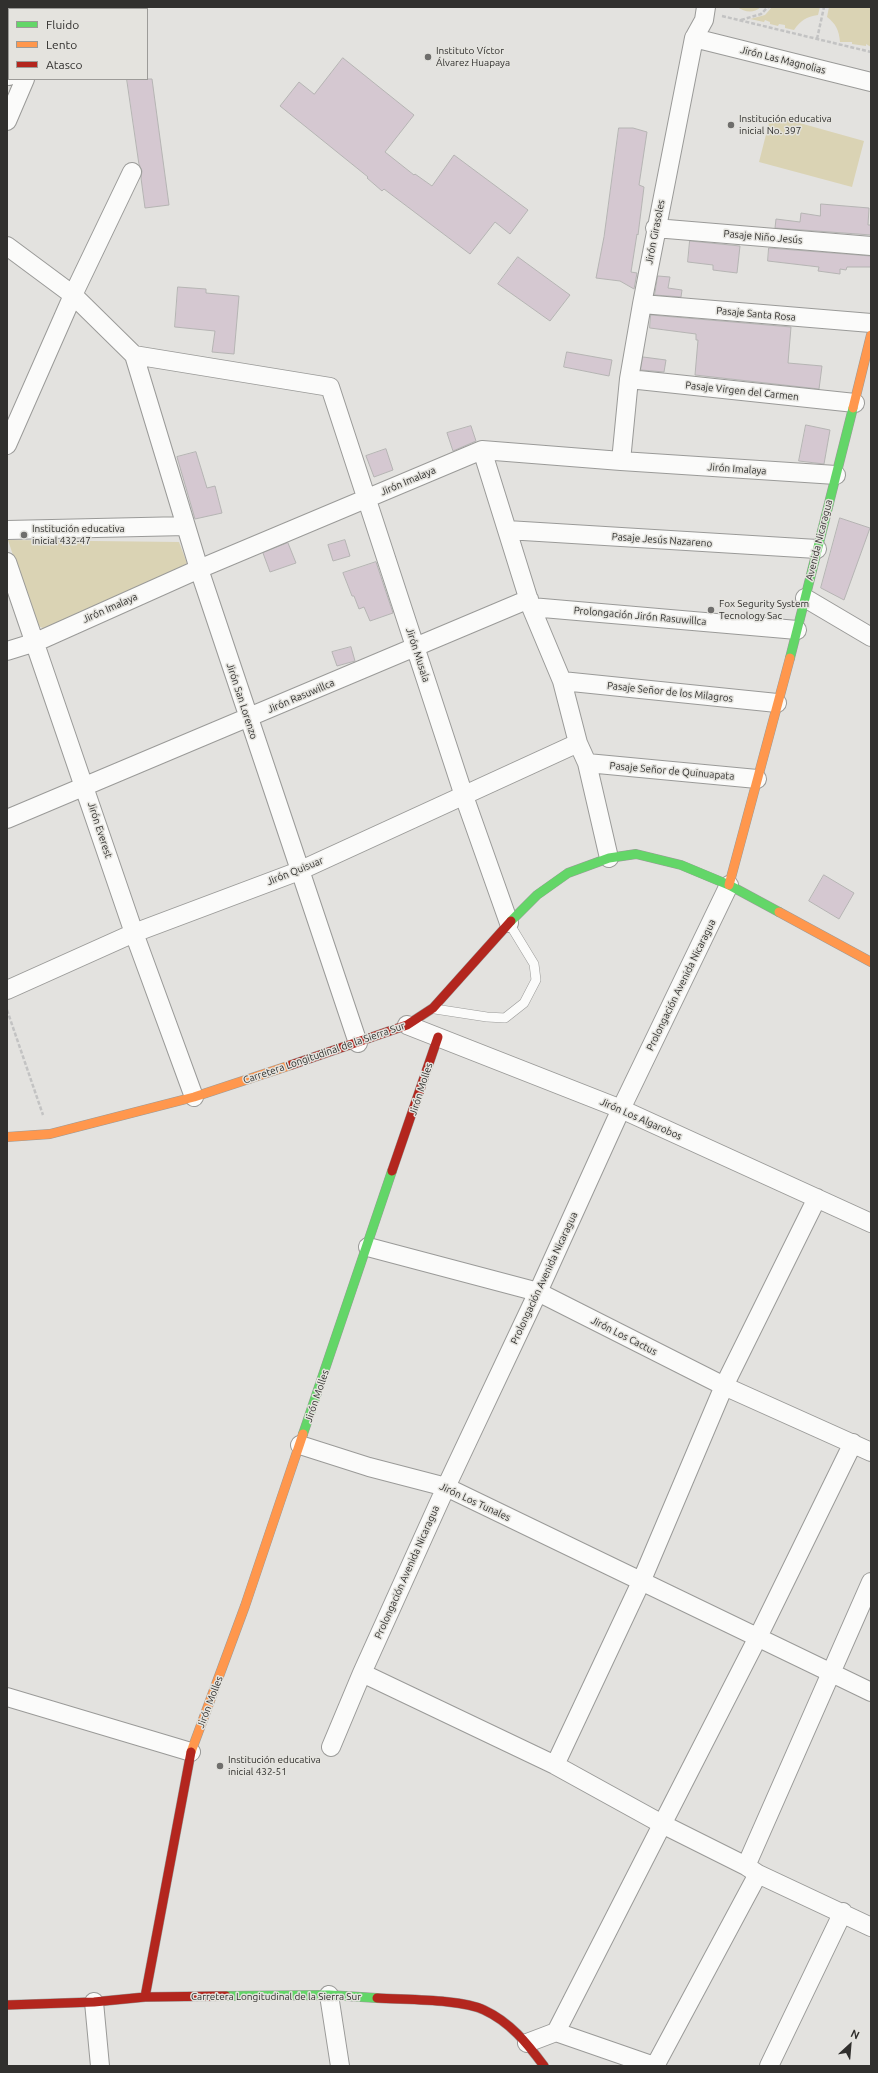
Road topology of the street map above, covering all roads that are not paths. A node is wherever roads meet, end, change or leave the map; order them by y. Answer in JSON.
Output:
{"nodes":[{"id":1,"x":712,"y":9,"type":"edge"},
{"id":2,"x":694,"y":38,"type":"junction"},
{"id":3,"x":16,"y":80,"type":"edge"},
{"id":4,"x":871,"y":82,"type":"edge"},
{"id":5,"x":7,"y":120,"type":"edge"},
{"id":6,"x":132,"y":172,"type":"dead end"},
{"id":7,"x":656,"y":228,"type":"junction"},
{"id":8,"x":7,"y":246,"type":"edge"},
{"id":9,"x":871,"y":246,"type":"edge"},
{"id":10,"x":73,"y":295,"type":"junction"},
{"id":11,"x":642,"y":304,"type":"junction"},
{"id":12,"x":871,"y":323,"type":"edge"},
{"id":13,"x":871,"y":335,"type":"edge"},
{"id":14,"x":134,"y":355,"type":"junction"},
{"id":15,"x":629,"y":379,"type":"junction"},
{"id":16,"x":855,"y":403,"type":"junction"},
{"id":17,"x":7,"y":445,"type":"edge"},
{"id":18,"x":482,"y":450,"type":"junction"},
{"id":19,"x":621,"y":462,"type":"junction"},
{"id":20,"x":836,"y":475,"type":"junction"},
{"id":21,"x":366,"y":498,"type":"junction"},
{"id":22,"x":186,"y":526,"type":"junction"},
{"id":23,"x":7,"y":530,"type":"edge"},
{"id":24,"x":507,"y":530,"type":"junction"},
{"id":25,"x":817,"y":549,"type":"junction"},
{"id":26,"x":7,"y":562,"type":"edge"},
{"id":27,"x":199,"y":569,"type":"junction"},
{"id":28,"x":805,"y":598,"type":"junction"},
{"id":29,"x":530,"y":603,"type":"junction"},
{"id":30,"x":797,"y":630,"type":"junction"},
{"id":31,"x":871,"y":637,"type":"edge"},
{"id":32,"x":36,"y":642,"type":"junction"},
{"id":33,"x":416,"y":647,"type":"junction"},
{"id":34,"x":7,"y":651,"type":"edge"},
{"id":35,"x":562,"y":681,"type":"junction"},
{"id":36,"x":777,"y":702,"type":"junction"},
{"id":37,"x":248,"y":719,"type":"junction"},
{"id":38,"x":578,"y":743,"type":"junction"},
{"id":39,"x":587,"y":764,"type":"junction"},
{"id":40,"x":757,"y":779,"type":"junction"},
{"id":41,"x":85,"y":785,"type":"junction"},
{"id":42,"x":464,"y":796,"type":"junction"},
{"id":43,"x":7,"y":818,"type":"edge"},
{"id":44,"x":609,"y":858,"type":"junction"},
{"id":45,"x":299,"y":871,"type":"junction"},
{"id":46,"x":729,"y":885,"type":"junction"},
{"id":47,"x":509,"y":923,"type":"junction"},
{"id":48,"x":134,"y":933,"type":"junction"},
{"id":49,"x":871,"y":962,"type":"edge"},
{"id":50,"x":7,"y":990,"type":"edge"},
{"id":51,"x":433,"y":1008,"type":"junction"},
{"id":52,"x":407,"y":1025,"type":"junction"},
{"id":53,"x":438,"y":1037,"type":"junction"},
{"id":54,"x":358,"y":1043,"type":"junction"},
{"id":55,"x":194,"y":1097,"type":"junction"},
{"id":56,"x":621,"y":1109,"type":"junction"},
{"id":57,"x":7,"y":1137,"type":"edge"},
{"id":58,"x":817,"y":1198,"type":"junction"},
{"id":59,"x":871,"y":1223,"type":"edge"},
{"id":60,"x":368,"y":1247,"type":"junction"},
{"id":61,"x":538,"y":1292,"type":"junction"},
{"id":62,"x":724,"y":1386,"type":"junction"},
{"id":63,"x":853,"y":1443,"type":"junction"},
{"id":64,"x":300,"y":1445,"type":"junction"},
{"id":65,"x":871,"y":1452,"type":"edge"},
{"id":66,"x":446,"y":1487,"type":"junction"},
{"id":67,"x":641,"y":1582,"type":"junction"},
{"id":68,"x":871,"y":1582,"type":"edge"},
{"id":69,"x":758,"y":1638,"type":"junction"},
{"id":70,"x":362,"y":1673,"type":"junction"},
{"id":71,"x":832,"y":1673,"type":"junction"},
{"id":72,"x":871,"y":1692,"type":"edge"},
{"id":73,"x":7,"y":1697,"type":"edge"},
{"id":74,"x":331,"y":1747,"type":"dead end"},
{"id":75,"x":191,"y":1752,"type":"junction"},
{"id":76,"x":555,"y":1765,"type":"junction"},
{"id":77,"x":662,"y":1824,"type":"junction"},
{"id":78,"x":752,"y":1870,"type":"junction"},
{"id":79,"x":843,"y":1912,"type":"junction"},
{"id":80,"x":871,"y":1926,"type":"edge"},
{"id":81,"x":329,"y":1995,"type":"junction"},
{"id":82,"x":145,"y":1997,"type":"junction"},
{"id":83,"x":94,"y":2002,"type":"junction"},
{"id":84,"x":7,"y":2005,"type":"edge"},
{"id":85,"x":556,"y":2032,"type":"junction"},
{"id":86,"x":527,"y":2042,"type":"junction"},
{"id":87,"x":100,"y":2066,"type":"edge"},
{"id":88,"x":340,"y":2066,"type":"edge"},
{"id":89,"x":544,"y":2066,"type":"edge"},
{"id":90,"x":654,"y":2066,"type":"edge"},
{"id":91,"x":769,"y":2066,"type":"edge"}],
"edges":[{"from":1,"to":2,"type":"street","name":"Jirón Girasoles"},
{"from":2,"to":4,"type":"street","name":"Jirón Las Magnolias"},
{"from":2,"to":7,"type":"street","name":"Jirón Girasoles"},
{"from":3,"to":5,"type":"street"},
{"from":6,"to":10,"type":"street"},
{"from":7,"to":9,"type":"street","name":"Pasaje Niño Jesús"},
{"from":7,"to":11,"type":"street","name":"Jirón Girasoles"},
{"from":8,"to":10,"type":"street"},
{"from":10,"to":14,"type":"street"},
{"from":10,"to":17,"type":"street"},
{"from":11,"to":12,"type":"street","name":"Pasaje Santa Rosa"},
{"from":11,"to":15,"type":"street","name":"Jirón Girasoles"},
{"from":13,"to":16,"type":"main road","name":"Avenida Nicaragua"},
{"from":14,"to":21,"type":"street","name":"Jirón Musala"},
{"from":14,"to":22,"type":"street","name":"Jirón San Lorenzo"},
{"from":15,"to":16,"type":"street","name":"Pasaje Virgen del Carmen"},
{"from":15,"to":19,"type":"street","name":"Jirón Girasoles"},
{"from":16,"to":20,"type":"main road","name":"Avenida Nicaragua"},
{"from":18,"to":19,"type":"street","name":"Jirón Imalaya"},
{"from":18,"to":21,"type":"street","name":"Jirón Imalaya"},
{"from":18,"to":24,"type":"street"},
{"from":19,"to":20,"type":"street","name":"Jirón Imalaya"},
{"from":20,"to":25,"type":"main road","name":"Avenida Nicaragua"},
{"from":21,"to":27,"type":"street","name":"Jirón Imalaya"},
{"from":21,"to":33,"type":"street","name":"Jirón Musala"},
{"from":22,"to":23,"type":"street"},
{"from":22,"to":27,"type":"street","name":"Jirón San Lorenzo"},
{"from":24,"to":25,"type":"street","name":"Pasaje Jesús Nazareno"},
{"from":24,"to":29,"type":"street"},
{"from":25,"to":28,"type":"main road","name":"Avenida Nicaragua"},
{"from":26,"to":32,"type":"street","name":"Jirón Everest"},
{"from":27,"to":32,"type":"street","name":"Jirón Imalaya"},
{"from":27,"to":37,"type":"street","name":"Jirón San Lorenzo"},
{"from":28,"to":30,"type":"main road","name":"Avenida Nicaragua"},
{"from":28,"to":31,"type":"street"},
{"from":29,"to":30,"type":"street","name":"Prolongación Jirón Rasuwillca"},
{"from":29,"to":33,"type":"street","name":"Jirón Rasuwillca"},
{"from":29,"to":35,"type":"street"},
{"from":30,"to":36,"type":"main road","name":"Avenida Nicaragua"},
{"from":32,"to":34,"type":"street","name":"Jirón Imalaya"},
{"from":32,"to":41,"type":"street","name":"Jirón Everest"},
{"from":33,"to":37,"type":"street","name":"Jirón Rasuwillca"},
{"from":33,"to":42,"type":"street","name":"Jirón Musala"},
{"from":35,"to":36,"type":"street","name":"Pasaje Señor de los Milagros"},
{"from":35,"to":38,"type":"street"},
{"from":36,"to":40,"type":"main road","name":"Avenida Nicaragua"},
{"from":37,"to":41,"type":"street","name":"Jirón Rasuwillca"},
{"from":37,"to":45,"type":"street","name":"Jirón San Lorenzo"},
{"from":38,"to":39,"type":"street"},
{"from":38,"to":42,"type":"street","name":"Jirón Quisuar"},
{"from":39,"to":40,"type":"street","name":"Pasaje Señor de Quinuapata"},
{"from":39,"to":44,"type":"street"},
{"from":40,"to":46,"type":"main road","name":"Avenida Nicaragua"},
{"from":41,"to":43,"type":"street","name":"Jirón Rasuwillca"},
{"from":41,"to":48,"type":"street","name":"Jirón Everest"},
{"from":42,"to":45,"type":"street","name":"Jirón Quisuar"},
{"from":42,"to":47,"type":"street","name":"Jirón Musala"},
{"from":44,"to":46,"type":"main road","name":"Carretera Longitudinal de la Sierra Sur"},
{"from":44,"to":47,"type":"main road","name":"Carretera Longitudinal de la Sierra Sur"},
{"from":45,"to":48,"type":"street","name":"Jirón Quisuar"},
{"from":45,"to":54,"type":"street","name":"Jirón San Lorenzo"},
{"from":46,"to":49,"type":"main road","name":"Carretera Longitudinal de la Sierra Sur"},
{"from":46,"to":56,"type":"street","name":"Prolongación Avenida Nicaragua"},
{"from":47,"to":51,"type":"main road","name":"Carretera Longitudinal de la Sierra Sur"},
{"from":47,"to":51,"type":"lane"},
{"from":48,"to":50,"type":"street","name":"Jirón Quisuar"},
{"from":48,"to":55,"type":"street","name":"Jirón Everest"},
{"from":51,"to":52,"type":"main road","name":"Carretera Longitudinal de la Sierra Sur"},
{"from":52,"to":53,"type":"street","name":"Jirón Los Algarobos"},
{"from":52,"to":54,"type":"main road","name":"Carretera Longitudinal de la Sierra Sur"},
{"from":53,"to":56,"type":"street","name":"Jirón Los Algarobos"},
{"from":53,"to":60,"type":"main road","name":"Jirón Molles"},
{"from":54,"to":55,"type":"main road","name":"Carretera Longitudinal de la Sierra Sur"},
{"from":55,"to":57,"type":"main road","name":"Carretera Longitudinal de la Sierra Sur"},
{"from":56,"to":58,"type":"street","name":"Jirón Los Algarobos"},
{"from":56,"to":61,"type":"street","name":"Prolongación Avenida Nicaragua"},
{"from":58,"to":59,"type":"street","name":"Jirón Los Algarobos"},
{"from":58,"to":62,"type":"street"},
{"from":60,"to":61,"type":"street","name":"Jirón Los Cactus"},
{"from":60,"to":64,"type":"main road","name":"Jirón Molles"},
{"from":61,"to":62,"type":"street","name":"Jirón Los Cactus"},
{"from":61,"to":66,"type":"street","name":"Prolongación Avenida Nicaragua"},
{"from":62,"to":63,"type":"street","name":"Jirón Los Cactus"},
{"from":62,"to":67,"type":"street"},
{"from":63,"to":65,"type":"street","name":"Jirón Los Cactus"},
{"from":63,"to":69,"type":"street"},
{"from":64,"to":66,"type":"street","name":"Jirón Los Tunales"},
{"from":64,"to":75,"type":"main road","name":"Jirón Molles"},
{"from":66,"to":67,"type":"street","name":"Jirón Los Tunales"},
{"from":66,"to":70,"type":"street","name":"Prolongación Avenida Nicaragua"},
{"from":67,"to":69,"type":"street","name":"Jirón Los Tunales"},
{"from":67,"to":76,"type":"street"},
{"from":68,"to":71,"type":"street"},
{"from":69,"to":71,"type":"street","name":"Jirón Los Tunales"},
{"from":69,"to":77,"type":"street"},
{"from":70,"to":74,"type":"street","name":"Prolongación Avenida Nicaragua"},
{"from":70,"to":76,"type":"street"},
{"from":71,"to":72,"type":"street","name":"Jirón Los Tunales"},
{"from":71,"to":78,"type":"street"},
{"from":73,"to":75,"type":"street"},
{"from":75,"to":82,"type":"main road","name":"Jirón Molles"},
{"from":76,"to":77,"type":"street"},
{"from":77,"to":78,"type":"street"},
{"from":77,"to":85,"type":"street"},
{"from":78,"to":79,"type":"street"},
{"from":78,"to":90,"type":"street"},
{"from":79,"to":80,"type":"street"},
{"from":79,"to":91,"type":"street"},
{"from":81,"to":82,"type":"main road","name":"Carretera Longitudinal de la Sierra Sur"},
{"from":81,"to":86,"type":"main road","name":"Carretera Longitudinal de la Sierra Sur"},
{"from":81,"to":88,"type":"street"},
{"from":82,"to":83,"type":"main road","name":"Carretera Longitudinal de la Sierra Sur"},
{"from":83,"to":84,"type":"main road","name":"Carretera Longitudinal de la Sierra Sur"},
{"from":83,"to":87,"type":"street"},
{"from":85,"to":86,"type":"street"},
{"from":85,"to":90,"type":"street"},
{"from":86,"to":89,"type":"main road","name":"Carretera Longitudinal de la Sierra Sur"}]}
